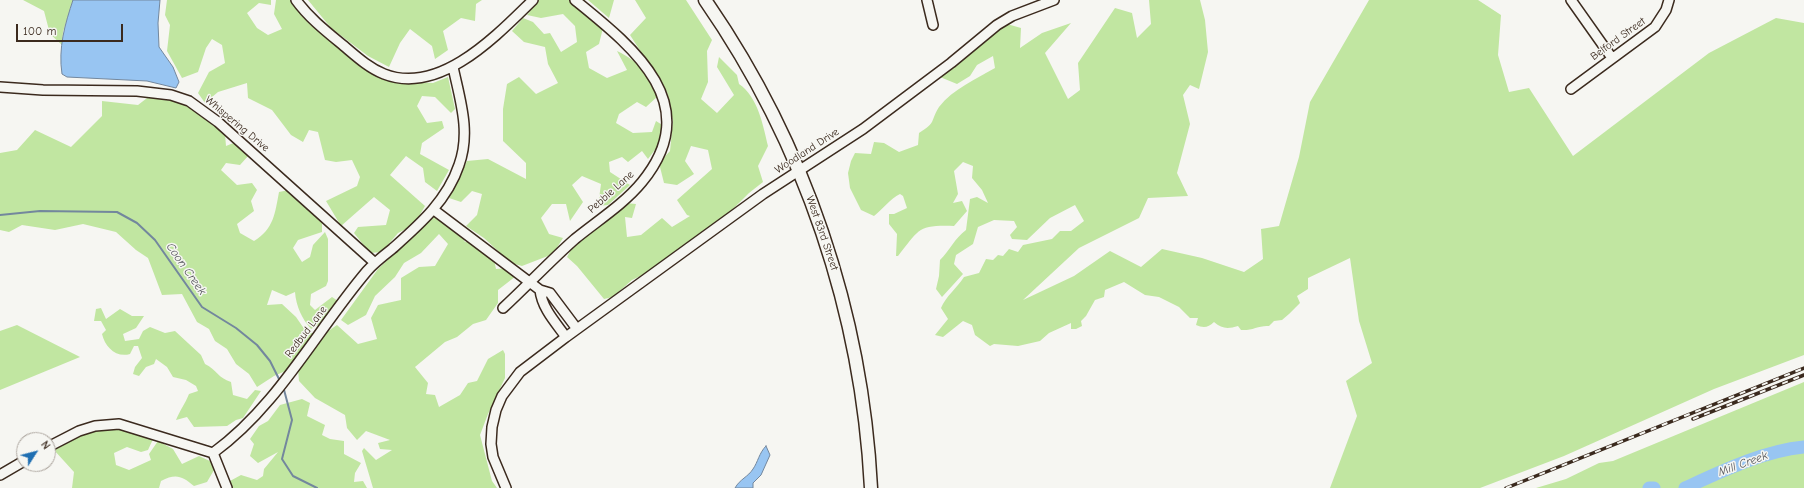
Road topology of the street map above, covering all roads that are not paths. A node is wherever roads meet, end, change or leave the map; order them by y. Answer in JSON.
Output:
{"nodes":[{"id":1,"x":296,"y":0,"type":"edge"},
{"id":2,"x":533,"y":0,"type":"edge"},
{"id":3,"x":575,"y":0,"type":"edge"},
{"id":4,"x":706,"y":0,"type":"edge"},
{"id":5,"x":927,"y":0,"type":"edge"},
{"id":6,"x":1054,"y":0,"type":"edge"},
{"id":7,"x":1571,"y":0,"type":"edge"},
{"id":8,"x":1670,"y":0,"type":"edge"},
{"id":9,"x":933,"y":25,"type":"dead end"},
{"id":10,"x":1612,"y":58,"type":"junction"},
{"id":11,"x":454,"y":67,"type":"junction"},
{"id":12,"x":0,"y":87,"type":"edge"},
{"id":13,"x":1570,"y":89,"type":"dead end"},
{"id":14,"x":800,"y":170,"type":"junction"},
{"id":15,"x":434,"y":210,"type":"junction"},
{"id":16,"x":375,"y":263,"type":"junction"},
{"id":17,"x":531,"y":282,"type":"junction"},
{"id":18,"x":540,"y":290,"type":"junction"},
{"id":19,"x":503,"y":308,"type":"dead end"},
{"id":20,"x":577,"y":329,"type":"junction"},
{"id":21,"x":566,"y":337,"type":"junction"},
{"id":22,"x":56,"y":443,"type":"edge"},
{"id":23,"x":213,"y":453,"type":"junction"},
{"id":24,"x":16,"y":466,"type":"edge"},
{"id":25,"x":0,"y":475,"type":"edge"},
{"id":26,"x":227,"y":488,"type":"edge"},
{"id":27,"x":506,"y":488,"type":"edge"},
{"id":28,"x":871,"y":488,"type":"edge"}],
"edges":[{"from":1,"to":11,"type":"street"},
{"from":2,"to":11,"type":"street"},
{"from":3,"to":17,"type":"street","name":"Pebble Lane"},
{"from":4,"to":14,"type":"main road","name":"West 83rd Street"},
{"from":5,"to":9,"type":"street"},
{"from":6,"to":14,"type":"street","name":"Woodland Drive"},
{"from":7,"to":10,"type":"street"},
{"from":8,"to":10,"type":"street","name":"Belford Street"},
{"from":10,"to":13,"type":"street","name":"Belford Street"},
{"from":11,"to":15,"type":"street","name":"Redbud Lane"},
{"from":12,"to":16,"type":"street","name":"Whispering Drive"},
{"from":14,"to":20,"type":"street","name":"Woodland Drive"},
{"from":14,"to":28,"type":"main road","name":"West 83rd Street"},
{"from":15,"to":16,"type":"street","name":"Redbud Lane"},
{"from":15,"to":17,"type":"street"},
{"from":16,"to":23,"type":"street","name":"Redbud Lane"},
{"from":17,"to":18,"type":"street"},
{"from":17,"to":19,"type":"street","name":"Pebble Lane"},
{"from":18,"to":20,"type":"street"},
{"from":18,"to":21,"type":"street"},
{"from":20,"to":21,"type":"street","name":"Woodland Drive"},
{"from":21,"to":27,"type":"street","name":"Woodland Drive"},
{"from":22,"to":23,"type":"street"},
{"from":23,"to":26,"type":"street"},
{"from":24,"to":25,"type":"street"}]}
